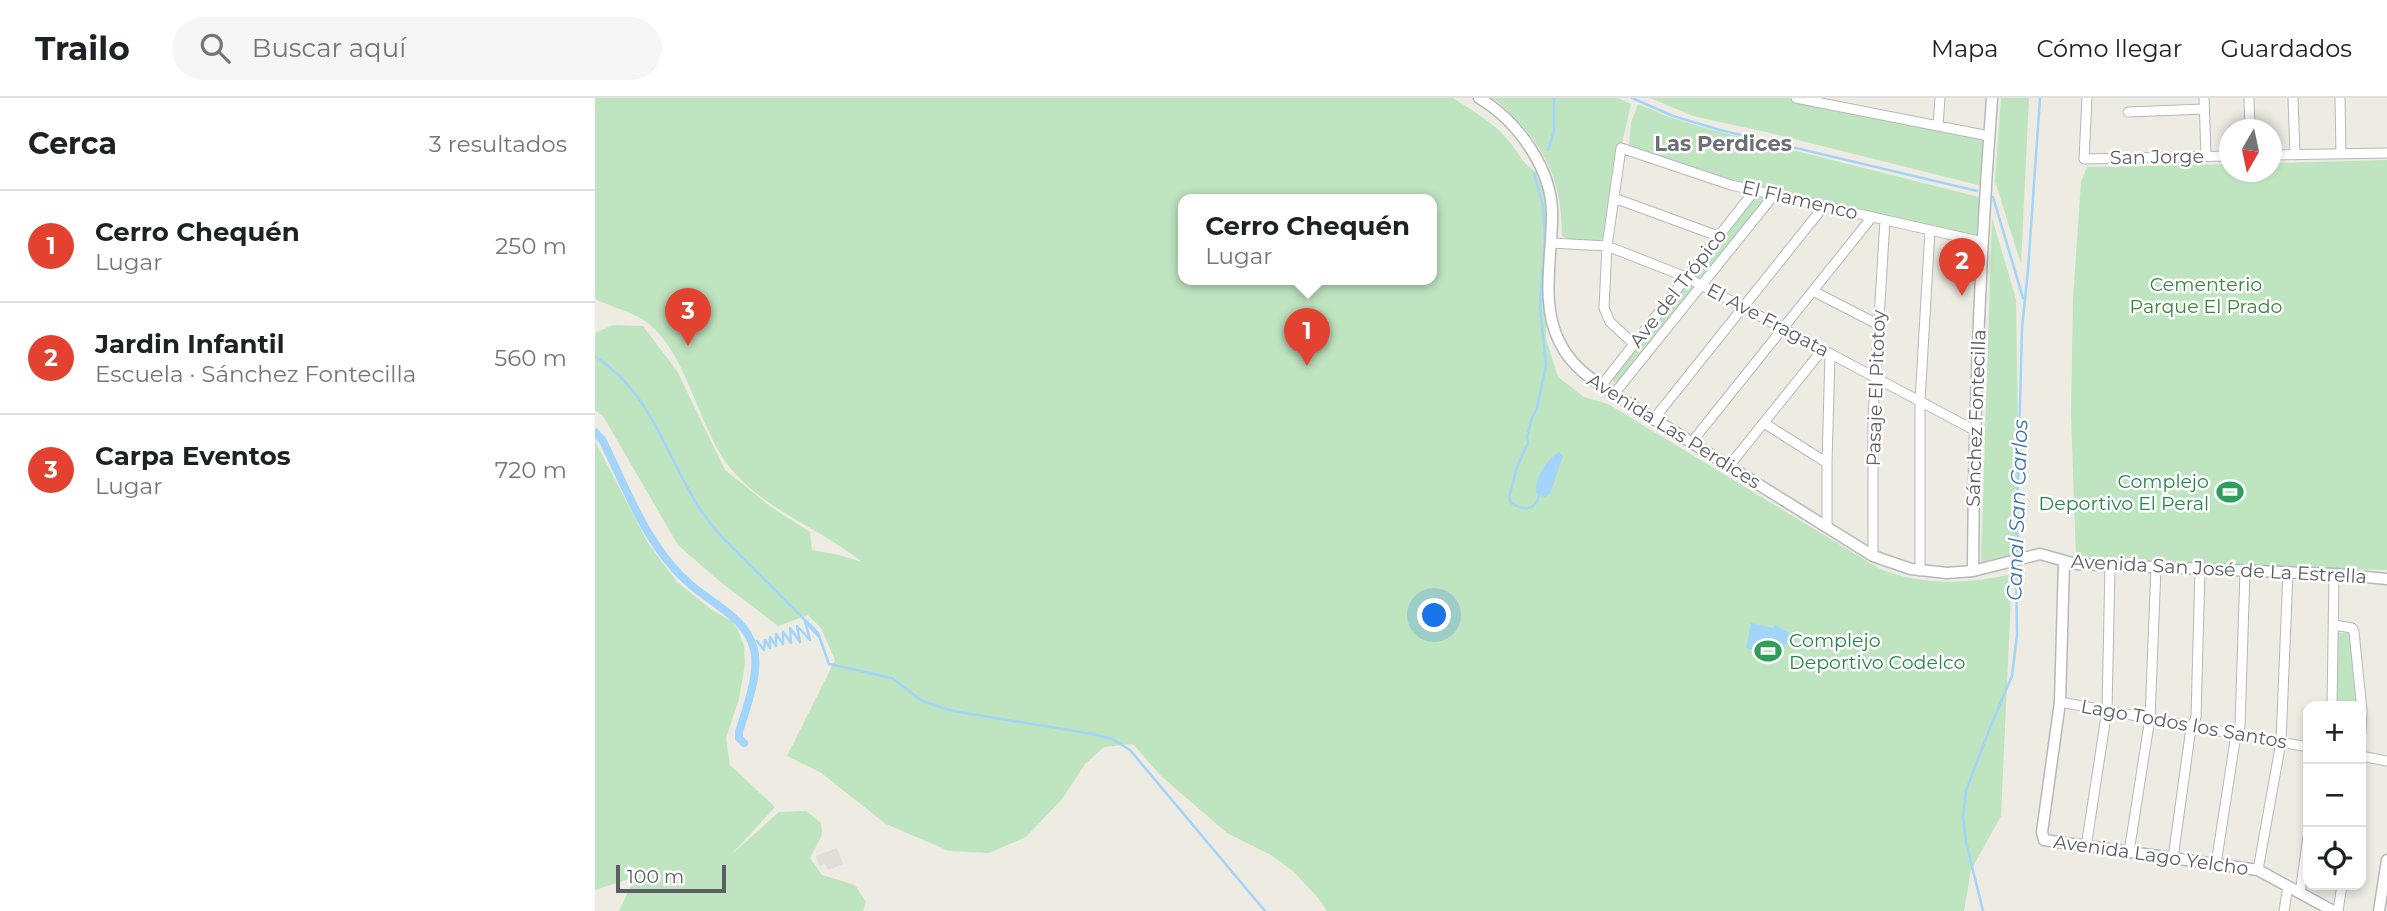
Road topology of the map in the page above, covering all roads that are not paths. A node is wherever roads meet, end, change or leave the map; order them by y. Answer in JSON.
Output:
{"nodes":[{"id":1,"x":1479,"y":98,"type":"edge"},
{"id":2,"x":1851,"y":98,"type":"edge"},
{"id":3,"x":1940,"y":98,"type":"edge"},
{"id":4,"x":1992,"y":98,"type":"edge"},
{"id":5,"x":2087,"y":98,"type":"edge"},
{"id":6,"x":2204,"y":98,"type":"edge"},
{"id":7,"x":2249,"y":98,"type":"edge"},
{"id":8,"x":2294,"y":98,"type":"edge"},
{"id":9,"x":2340,"y":98,"type":"edge"},
{"id":10,"x":1801,"y":99,"type":"edge"},
{"id":11,"x":1831,"y":101,"type":"edge"},
{"id":12,"x":1844,"y":106,"type":"junction"},
{"id":13,"x":2204,"y":110,"type":"junction"},
{"id":14,"x":2128,"y":112,"type":"dead end"},
{"id":15,"x":2250,"y":119,"type":"edge"},
{"id":16,"x":1938,"y":126,"type":"junction"},
{"id":17,"x":1989,"y":136,"type":"junction"},
{"id":18,"x":2387,"y":153,"type":"edge"},
{"id":19,"x":2341,"y":154,"type":"junction"},
{"id":20,"x":2282,"y":155,"type":"edge"},
{"id":21,"x":2295,"y":155,"type":"junction"},
{"id":22,"x":2206,"y":156,"type":"junction"},
{"id":23,"x":2219,"y":156,"type":"edge"},
{"id":24,"x":1755,"y":190,"type":"junction"},
{"id":25,"x":1775,"y":195,"type":"junction"},
{"id":26,"x":1614,"y":198,"type":"junction"},
{"id":27,"x":1824,"y":206,"type":"junction"},
{"id":28,"x":1872,"y":217,"type":"junction"},
{"id":29,"x":1885,"y":220,"type":"junction"},
{"id":30,"x":1930,"y":230,"type":"junction"},
{"id":31,"x":1718,"y":236,"type":"junction"},
{"id":32,"x":1983,"y":242,"type":"junction"},
{"id":33,"x":1551,"y":243,"type":"junction"},
{"id":34,"x":1607,"y":246,"type":"junction"},
{"id":35,"x":1686,"y":277,"type":"junction"},
{"id":36,"x":1702,"y":285,"type":"junction"},
{"id":37,"x":1813,"y":291,"type":"junction"},
{"id":38,"x":1744,"y":307,"type":"junction"},
{"id":39,"x":1879,"y":325,"type":"junction"},
{"id":40,"x":1783,"y":328,"type":"junction"},
{"id":41,"x":1634,"y":344,"type":"junction"},
{"id":42,"x":1827,"y":351,"type":"junction"},
{"id":43,"x":1875,"y":377,"type":"junction"},
{"id":44,"x":1601,"y":386,"type":"junction"},
{"id":45,"x":1613,"y":394,"type":"junction"},
{"id":46,"x":1920,"y":401,"type":"junction"},
{"id":47,"x":1653,"y":420,"type":"junction"},
{"id":48,"x":1764,"y":423,"type":"junction"},
{"id":49,"x":1974,"y":430,"type":"junction"},
{"id":50,"x":1691,"y":443,"type":"junction"},
{"id":51,"x":1827,"y":463,"type":"junction"},
{"id":52,"x":1729,"y":466,"type":"junction"},
{"id":53,"x":1828,"y":527,"type":"junction"},
{"id":54,"x":1873,"y":556,"type":"junction"},
{"id":55,"x":2011,"y":560,"type":"joint"},
{"id":56,"x":2064,"y":562,"type":"junction"},
{"id":57,"x":2110,"y":565,"type":"junction"},
{"id":58,"x":2156,"y":567,"type":"junction"},
{"id":59,"x":2200,"y":569,"type":"junction"},
{"id":60,"x":1920,"y":570,"type":"junction"},
{"id":61,"x":1973,"y":571,"type":"junction"},
{"id":62,"x":2245,"y":571,"type":"junction"},
{"id":63,"x":2288,"y":572,"type":"junction"},
{"id":64,"x":2334,"y":574,"type":"junction"},
{"id":65,"x":2387,"y":579,"type":"edge"},
{"id":66,"x":2334,"y":625,"type":"junction"},
{"id":67,"x":2332,"y":701,"type":"edge"},
{"id":68,"x":2361,"y":701,"type":"edge"},
{"id":69,"x":2060,"y":702,"type":"junction"},
{"id":70,"x":2107,"y":710,"type":"junction"},
{"id":71,"x":2150,"y":718,"type":"junction"},
{"id":72,"x":2193,"y":726,"type":"junction"},
{"id":73,"x":2238,"y":734,"type":"junction"},
{"id":74,"x":2281,"y":742,"type":"junction"},
{"id":75,"x":2303,"y":746,"type":"edge"},
{"id":76,"x":2366,"y":757,"type":"edge"},
{"id":77,"x":2387,"y":761,"type":"edge"},
{"id":78,"x":2086,"y":847,"type":"junction"},
{"id":79,"x":2129,"y":852,"type":"junction"},
{"id":80,"x":2173,"y":858,"type":"junction"},
{"id":81,"x":2387,"y":860,"type":"edge"},
{"id":82,"x":2216,"y":864,"type":"junction"},
{"id":83,"x":2258,"y":870,"type":"junction"},
{"id":84,"x":2303,"y":872,"type":"edge"},
{"id":85,"x":2288,"y":886,"type":"junction"},
{"id":86,"x":2340,"y":890,"type":"edge"},
{"id":87,"x":2300,"y":893,"type":"junction"},
{"id":88,"x":2284,"y":911,"type":"edge"},
{"id":89,"x":2332,"y":911,"type":"edge"},
{"id":90,"x":2379,"y":911,"type":"edge"}],
"edges":[{"from":1,"to":33,"type":"street","name":"Avenida Las Perdices"},
{"from":2,"to":12,"type":"street"},
{"from":3,"to":16,"type":"street"},
{"from":4,"to":17,"type":"street","name":"Sánchez Fontecilla"},
{"from":5,"to":22,"type":"street","name":"San Jorge"},
{"from":6,"to":13,"type":"street"},
{"from":7,"to":15,"type":"street"},
{"from":8,"to":21,"type":"street"},
{"from":9,"to":19,"type":"street"},
{"from":10,"to":11,"type":"street"},
{"from":11,"to":12,"type":"street"},
{"from":12,"to":16,"type":"street"},
{"from":13,"to":14,"type":"street"},
{"from":13,"to":22,"type":"street"},
{"from":16,"to":17,"type":"street"},
{"from":17,"to":32,"type":"street","name":"Sánchez Fontecilla"},
{"from":18,"to":19,"type":"street"},
{"from":19,"to":21,"type":"street"},
{"from":20,"to":21,"type":"street"},
{"from":22,"to":23,"type":"street","name":"San Jorge"},
{"from":24,"to":25,"type":"street","name":"El Flamenco"},
{"from":24,"to":26,"type":"street","name":"El Flamenco"},
{"from":24,"to":31,"type":"street","name":"Ave del Trópico"},
{"from":25,"to":27,"type":"street","name":"El Flamenco"},
{"from":25,"to":36,"type":"street","name":"Ave del Trópico"},
{"from":26,"to":31,"type":"street"},
{"from":26,"to":34,"type":"street"},
{"from":27,"to":28,"type":"street","name":"El Flamenco"},
{"from":27,"to":38,"type":"street"},
{"from":28,"to":29,"type":"street","name":"El Flamenco"},
{"from":28,"to":37,"type":"street"},
{"from":29,"to":30,"type":"street","name":"El Flamenco"},
{"from":29,"to":39,"type":"street","name":"Pasaje El Pitotoy"},
{"from":30,"to":32,"type":"street","name":"El Flamenco"},
{"from":30,"to":46,"type":"street"},
{"from":31,"to":35,"type":"street","name":"Ave del Trópico"},
{"from":32,"to":49,"type":"street","name":"Sánchez Fontecilla"},
{"from":33,"to":34,"type":"street","name":"El Ave Fragata"},
{"from":33,"to":44,"type":"street","name":"Avenida Las Perdices"},
{"from":34,"to":35,"type":"street","name":"El Ave Fragata"},
{"from":34,"to":41,"type":"street"},
{"from":35,"to":36,"type":"street","name":"El Ave Fragata"},
{"from":35,"to":41,"type":"street","name":"Ave del Trópico"},
{"from":36,"to":38,"type":"street","name":"El Ave Fragata"},
{"from":36,"to":45,"type":"street","name":"Ave del Trópico"},
{"from":37,"to":39,"type":"street"},
{"from":37,"to":40,"type":"street"},
{"from":38,"to":40,"type":"street","name":"El Ave Fragata"},
{"from":38,"to":47,"type":"street"},
{"from":39,"to":43,"type":"street","name":"Pasaje El Pitotoy"},
{"from":40,"to":42,"type":"street","name":"El Ave Fragata"},
{"from":40,"to":50,"type":"street"},
{"from":41,"to":44,"type":"street","name":"Ave del Trópico"},
{"from":42,"to":43,"type":"street","name":"El Ave Fragata"},
{"from":42,"to":48,"type":"street"},
{"from":42,"to":51,"type":"street"},
{"from":43,"to":46,"type":"street","name":"El Ave Fragata"},
{"from":43,"to":54,"type":"street","name":"Pasaje El Pitotoy"},
{"from":44,"to":45,"type":"street","name":"Avenida Las Perdices"},
{"from":45,"to":47,"type":"street","name":"Avenida Las Perdices"},
{"from":46,"to":49,"type":"street","name":"El Ave Fragata"},
{"from":46,"to":60,"type":"street"},
{"from":47,"to":50,"type":"street","name":"Avenida Las Perdices"},
{"from":48,"to":51,"type":"street"},
{"from":48,"to":52,"type":"street"},
{"from":49,"to":61,"type":"street","name":"Sánchez Fontecilla"},
{"from":50,"to":52,"type":"street","name":"Avenida Las Perdices"},
{"from":51,"to":53,"type":"street"},
{"from":52,"to":53,"type":"street","name":"Avenida Las Perdices"},
{"from":53,"to":54,"type":"street","name":"Avenida Las Perdices"},
{"from":54,"to":60,"type":"street","name":"Avenida Las Perdices"},
{"from":55,"to":56,"type":"street","name":"Avenida San José de La Estrella"},
{"from":55,"to":61,"type":"street","name":"Avenida Las Perdices"},
{"from":56,"to":57,"type":"street","name":"Avenida San José de La Estrella"},
{"from":56,"to":69,"type":"street"},
{"from":57,"to":58,"type":"street","name":"Avenida San José de La Estrella"},
{"from":57,"to":70,"type":"street"},
{"from":58,"to":59,"type":"street","name":"Avenida San José de La Estrella"},
{"from":58,"to":71,"type":"street"},
{"from":59,"to":62,"type":"street","name":"Avenida San José de La Estrella"},
{"from":59,"to":72,"type":"street"},
{"from":60,"to":61,"type":"street","name":"Avenida Las Perdices"},
{"from":62,"to":63,"type":"street","name":"Avenida San José de La Estrella"},
{"from":62,"to":73,"type":"street"},
{"from":63,"to":64,"type":"street","name":"Avenida San José de La Estrella"},
{"from":63,"to":74,"type":"street"},
{"from":64,"to":65,"type":"street","name":"Avenida San José de La Estrella"},
{"from":64,"to":66,"type":"street"},
{"from":66,"to":67,"type":"street"},
{"from":66,"to":68,"type":"street"},
{"from":69,"to":70,"type":"street","name":"Lago Todos los Santos"},
{"from":69,"to":78,"type":"street","name":"Avenida Lago Yelcho"},
{"from":70,"to":71,"type":"street","name":"Lago Todos los Santos"},
{"from":70,"to":78,"type":"street"},
{"from":71,"to":72,"type":"street","name":"Lago Todos los Santos"},
{"from":71,"to":79,"type":"street"},
{"from":72,"to":73,"type":"street","name":"Lago Todos los Santos"},
{"from":72,"to":80,"type":"street"},
{"from":73,"to":74,"type":"street","name":"Lago Todos los Santos"},
{"from":73,"to":82,"type":"street"},
{"from":74,"to":75,"type":"street","name":"Lago Todos los Santos"},
{"from":74,"to":83,"type":"street"},
{"from":76,"to":77,"type":"street"},
{"from":78,"to":79,"type":"street","name":"Avenida Lago Yelcho"},
{"from":79,"to":80,"type":"street","name":"Avenida Lago Yelcho"},
{"from":80,"to":82,"type":"street","name":"Avenida Lago Yelcho"},
{"from":81,"to":90,"type":"street"},
{"from":82,"to":83,"type":"street","name":"Avenida Lago Yelcho"},
{"from":83,"to":85,"type":"street","name":"Avenida Lago Yelcho"},
{"from":84,"to":87,"type":"street"},
{"from":85,"to":87,"type":"street","name":"Avenida Lago Yelcho"},
{"from":85,"to":88,"type":"street"},
{"from":86,"to":89,"type":"street"},
{"from":87,"to":89,"type":"street","name":"Avenida Lago Yelcho"}]}
